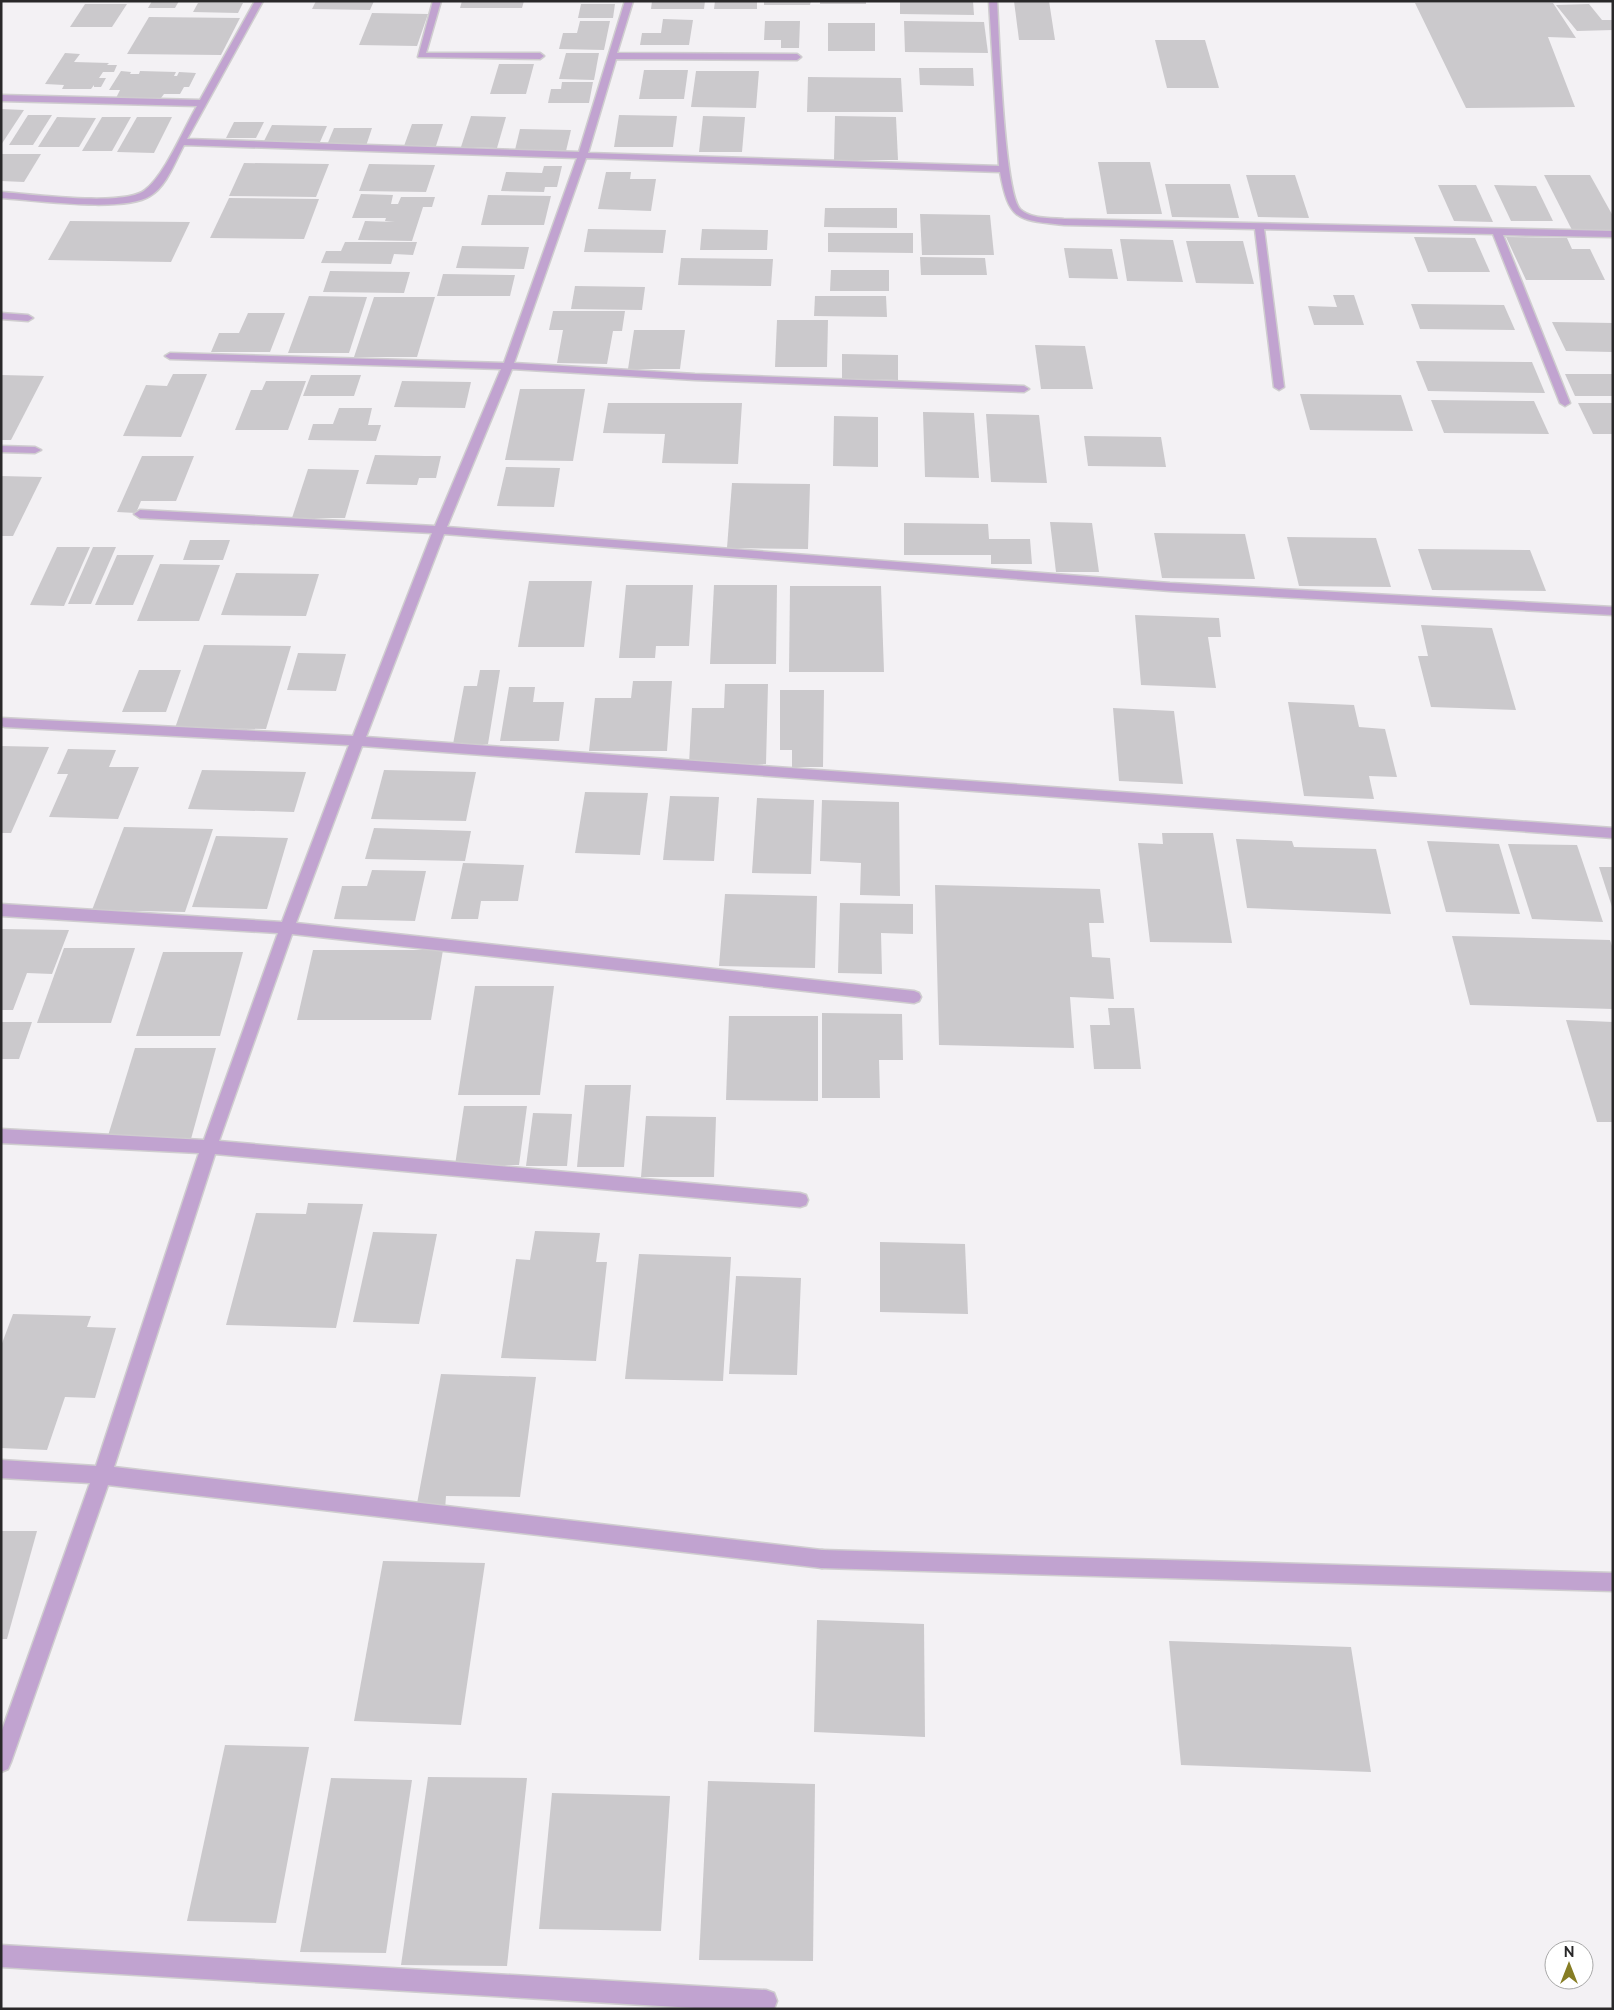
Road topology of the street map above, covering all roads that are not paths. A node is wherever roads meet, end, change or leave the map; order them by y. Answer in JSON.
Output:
{"nodes":[{"id":1,"x":259,"y":1,"type":"edge"},
{"id":2,"x":437,"y":1,"type":"edge"},
{"id":3,"x":629,"y":1,"type":"edge"},
{"id":4,"x":992,"y":1,"type":"edge"},
{"id":5,"x":540,"y":56,"type":"dead end"},
{"id":6,"x":612,"y":56,"type":"junction"},
{"id":7,"x":797,"y":57,"type":"dead end"},
{"id":8,"x":1,"y":98,"type":"edge"},
{"id":9,"x":201,"y":103,"type":"junction"},
{"id":10,"x":181,"y":142,"type":"junction"},
{"id":11,"x":582,"y":156,"type":"junction"},
{"id":12,"x":1004,"y":169,"type":"junction"},
{"id":13,"x":1,"y":195,"type":"edge"},
{"id":14,"x":1259,"y":226,"type":"junction"},
{"id":15,"x":1497,"y":230,"type":"junction"},
{"id":16,"x":1613,"y":234,"type":"edge"},
{"id":17,"x":1,"y":316,"type":"edge"},
{"id":18,"x":28,"y":318,"type":"dead end"},
{"id":19,"x":170,"y":356,"type":"dead end"},
{"id":20,"x":508,"y":366,"type":"junction"},
{"id":21,"x":1279,"y":387,"type":"dead end"},
{"id":22,"x":1024,"y":389,"type":"dead end"},
{"id":23,"x":1565,"y":403,"type":"dead end"},
{"id":24,"x":1,"y":449,"type":"edge"},
{"id":25,"x":35,"y":450,"type":"dead end"},
{"id":26,"x":140,"y":514,"type":"dead end"},
{"id":27,"x":440,"y":530,"type":"junction"},
{"id":28,"x":1613,"y":611,"type":"edge"},
{"id":29,"x":5,"y":722,"type":"dead end"},
{"id":30,"x":356,"y":741,"type":"junction"},
{"id":31,"x":1613,"y":832,"type":"edge"},
{"id":32,"x":1,"y":910,"type":"edge"},
{"id":33,"x":287,"y":928,"type":"junction"},
{"id":34,"x":914,"y":997,"type":"dead end"},
{"id":35,"x":1,"y":1136,"type":"edge"},
{"id":36,"x":210,"y":1147,"type":"junction"},
{"id":37,"x":800,"y":1200,"type":"dead end"},
{"id":38,"x":1,"y":1469,"type":"edge"},
{"id":39,"x":102,"y":1475,"type":"junction"},
{"id":40,"x":1613,"y":1582,"type":"edge"},
{"id":41,"x":1,"y":1762,"type":"edge"},
{"id":42,"x":1,"y":1956,"type":"edge"},
{"id":43,"x":766,"y":2001,"type":"dead end"}],
"edges":[{"from":1,"to":9,"type":"street"},
{"from":2,"to":5,"type":"street"},
{"from":3,"to":6,"type":"street"},
{"from":4,"to":12,"type":"street"},
{"from":6,"to":7,"type":"street"},
{"from":6,"to":11,"type":"street"},
{"from":8,"to":9,"type":"street"},
{"from":9,"to":10,"type":"street"},
{"from":10,"to":11,"type":"street"},
{"from":10,"to":13,"type":"street"},
{"from":11,"to":12,"type":"street"},
{"from":11,"to":20,"type":"street"},
{"from":12,"to":14,"type":"street"},
{"from":14,"to":15,"type":"street"},
{"from":14,"to":21,"type":"street"},
{"from":15,"to":16,"type":"street"},
{"from":15,"to":23,"type":"street"},
{"from":17,"to":18,"type":"street"},
{"from":19,"to":20,"type":"street"},
{"from":20,"to":22,"type":"street"},
{"from":20,"to":27,"type":"street"},
{"from":24,"to":25,"type":"street"},
{"from":26,"to":27,"type":"street"},
{"from":27,"to":28,"type":"street"},
{"from":27,"to":30,"type":"street"},
{"from":29,"to":30,"type":"street"},
{"from":30,"to":31,"type":"street"},
{"from":30,"to":33,"type":"street"},
{"from":32,"to":33,"type":"street"},
{"from":33,"to":34,"type":"street"},
{"from":33,"to":36,"type":"street"},
{"from":35,"to":36,"type":"street"},
{"from":36,"to":37,"type":"street"},
{"from":36,"to":39,"type":"street"},
{"from":38,"to":39,"type":"street"},
{"from":39,"to":40,"type":"street"},
{"from":39,"to":41,"type":"street"},
{"from":42,"to":43,"type":"street"}]}
